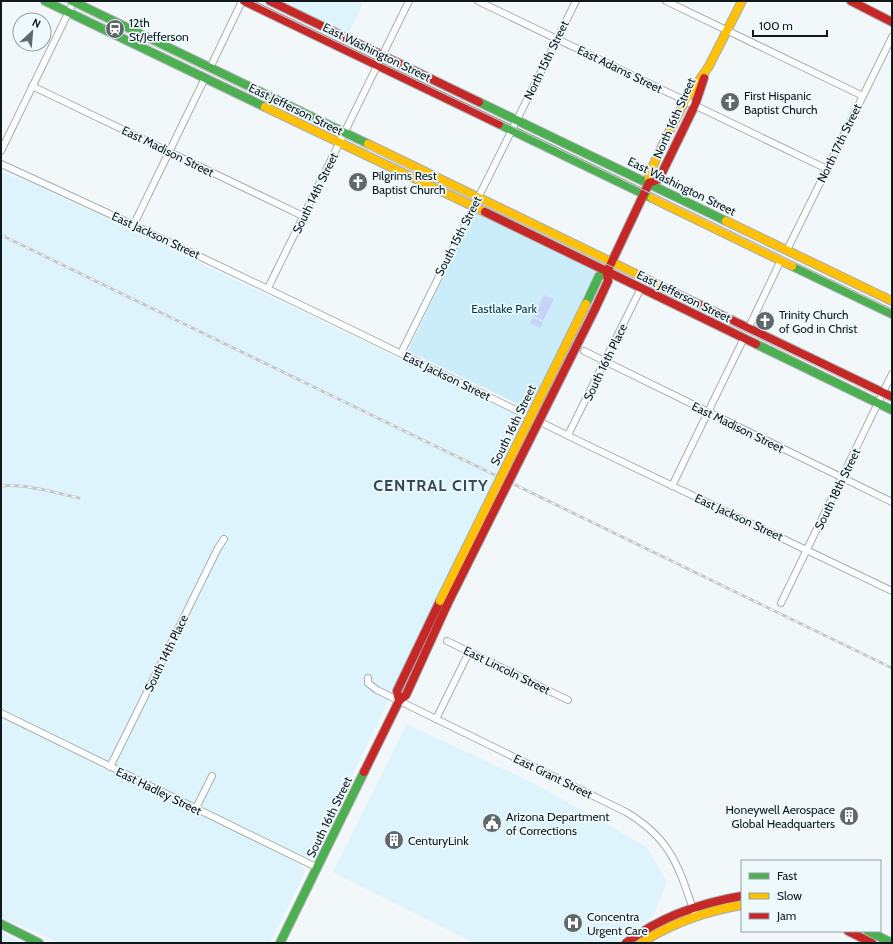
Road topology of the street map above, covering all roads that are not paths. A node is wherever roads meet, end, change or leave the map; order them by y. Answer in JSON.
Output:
{"nodes":[{"id":1,"x":45,"y":1,"type":"edge"},
{"id":2,"x":73,"y":1,"type":"edge"},
{"id":3,"x":243,"y":1,"type":"edge"},
{"id":4,"x":270,"y":1,"type":"edge"},
{"id":5,"x":409,"y":1,"type":"edge"},
{"id":6,"x":478,"y":1,"type":"edge"},
{"id":7,"x":576,"y":1,"type":"edge"},
{"id":8,"x":666,"y":1,"type":"edge"},
{"id":9,"x":742,"y":1,"type":"edge"},
{"id":10,"x":850,"y":1,"type":"edge"},
{"id":11,"x":68,"y":12,"type":"junction"},
{"id":12,"x":892,"y":22,"type":"edge"},
{"id":13,"x":727,"y":30,"type":"junction"},
{"id":14,"x":892,"y":37,"type":"edge"},
{"id":15,"x":557,"y":39,"type":"junction"},
{"id":16,"x":382,"y":55,"type":"junction"},
{"id":17,"x":377,"y":65,"type":"junction"},
{"id":18,"x":709,"y":66,"type":"junction"},
{"id":19,"x":210,"y":68,"type":"junction"},
{"id":20,"x":205,"y":78,"type":"junction"},
{"id":21,"x":232,"y":78,"type":"junction"},
{"id":22,"x":32,"y":86,"type":"junction"},
{"id":23,"x":461,"y":93,"type":"junction"},
{"id":24,"x":863,"y":96,"type":"junction"},
{"id":25,"x":685,"y":101,"type":"junction"},
{"id":26,"x":695,"y":105,"type":"junction"},
{"id":27,"x":275,"y":112,"type":"junction"},
{"id":28,"x":517,"y":120,"type":"junction"},
{"id":29,"x":499,"y":124,"type":"junction"},
{"id":30,"x":512,"y":130,"type":"junction"},
{"id":31,"x":344,"y":132,"type":"junction"},
{"id":32,"x":339,"y":143,"type":"junction"},
{"id":33,"x":1,"y":150,"type":"edge"},
{"id":34,"x":169,"y":152,"type":"junction"},
{"id":35,"x":1,"y":164,"type":"edge"},
{"id":36,"x":826,"y":169,"type":"junction"},
{"id":37,"x":649,"y":184,"type":"junction"},
{"id":38,"x":644,"y":193,"type":"junction"},
{"id":39,"x":478,"y":197,"type":"junction"},
{"id":40,"x":490,"y":203,"type":"junction"},
{"id":41,"x":473,"y":206,"type":"junction"},
{"id":42,"x":303,"y":216,"type":"junction"},
{"id":43,"x":719,"y":217,"type":"junction"},
{"id":44,"x":134,"y":224,"type":"junction"},
{"id":45,"x":538,"y":238,"type":"junction"},
{"id":46,"x":760,"y":250,"type":"junction"},
{"id":47,"x":787,"y":250,"type":"junction"},
{"id":48,"x":781,"y":260,"type":"junction"},
{"id":49,"x":612,"y":262,"type":"junction"},
{"id":50,"x":607,"y":272,"type":"junction"},
{"id":51,"x":268,"y":288,"type":"junction"},
{"id":52,"x":641,"y":288,"type":"junction"},
{"id":53,"x":892,"y":301,"type":"edge"},
{"id":54,"x":892,"y":314,"type":"edge"},
{"id":55,"x":749,"y":327,"type":"junction"},
{"id":56,"x":744,"y":338,"type":"junction"},
{"id":57,"x":769,"y":338,"type":"junction"},
{"id":58,"x":584,"y":351,"type":"dead end"},
{"id":59,"x":401,"y":353,"type":"junction"},
{"id":60,"x":605,"y":361,"type":"junction"},
{"id":61,"x":892,"y":374,"type":"edge"},
{"id":62,"x":820,"y":375,"type":"junction"},
{"id":63,"x":883,"y":393,"type":"junction"},
{"id":64,"x":892,"y":398,"type":"edge"},
{"id":65,"x":878,"y":404,"type":"junction"},
{"id":66,"x":892,"y":410,"type":"edge"},
{"id":67,"x":707,"y":412,"type":"junction"},
{"id":68,"x":568,"y":435,"type":"junction"},
{"id":69,"x":842,"y":477,"type":"junction"},
{"id":70,"x":672,"y":486,"type":"junction"},
{"id":71,"x":892,"y":502,"type":"edge"},
{"id":72,"x":224,"y":540,"type":"dead end"},
{"id":73,"x":807,"y":549,"type":"junction"},
{"id":74,"x":892,"y":591,"type":"edge"},
{"id":75,"x":444,"y":603,"type":"junction"},
{"id":76,"x":781,"y":603,"type":"dead end"},
{"id":77,"x":447,"y":641,"type":"dead end"},
{"id":78,"x":469,"y":652,"type":"junction"},
{"id":79,"x":368,"y":678,"type":"dead end"},
{"id":80,"x":568,"y":700,"type":"dead end"},
{"id":81,"x":399,"y":701,"type":"junction"},
{"id":82,"x":1,"y":714,"type":"edge"},
{"id":83,"x":436,"y":718,"type":"junction"},
{"id":84,"x":110,"y":767,"type":"junction"},
{"id":85,"x":212,"y":776,"type":"dead end"},
{"id":86,"x":196,"y":808,"type":"junction"},
{"id":87,"x":318,"y":868,"type":"junction"},
{"id":88,"x":741,"y":896,"type":"edge"},
{"id":89,"x":741,"y":904,"type":"edge"},
{"id":90,"x":693,"y":909,"type":"junction"},
{"id":91,"x":696,"y":918,"type":"junction"},
{"id":92,"x":1,"y":924,"type":"edge"},
{"id":93,"x":850,"y":932,"type":"edge"},
{"id":94,"x":870,"y":932,"type":"edge"},
{"id":95,"x":39,"y":943,"type":"edge"},
{"id":96,"x":280,"y":943,"type":"edge"},
{"id":97,"x":626,"y":943,"type":"edge"},
{"id":98,"x":641,"y":943,"type":"edge"},
{"id":99,"x":872,"y":943,"type":"edge"},
{"id":100,"x":892,"y":943,"type":"edge"}],
"edges":[{"from":1,"to":11,"type":"main road","name":"East Jefferson Street"},
{"from":2,"to":11,"type":"street"},
{"from":2,"to":19,"type":"main road","name":"East Jefferson Street"},
{"from":3,"to":17,"type":"main road","name":"East Washington Street"},
{"from":3,"to":19,"type":"street"},
{"from":4,"to":16,"type":"main road","name":"East Washington Street"},
{"from":5,"to":16,"type":"street","name":"South 14th Street"},
{"from":6,"to":15,"type":"street","name":"East Adams Street"},
{"from":7,"to":15,"type":"street","name":"North 15th Street"},
{"from":8,"to":13,"type":"street"},
{"from":9,"to":13,"type":"main road","name":"North 16th Street"},
{"from":10,"to":12,"type":"main road"},
{"from":11,"to":20,"type":"main road","name":"East Jefferson Street"},
{"from":11,"to":22,"type":"street"},
{"from":13,"to":18,"type":"main road","name":"North 16th Street"},
{"from":13,"to":24,"type":"street"},
{"from":14,"to":24,"type":"street","name":"North 17th Street"},
{"from":15,"to":25,"type":"street","name":"East Adams Street"},
{"from":15,"to":28,"type":"street","name":"North 15th Street"},
{"from":16,"to":17,"type":"street","name":"South 14th Street"},
{"from":16,"to":23,"type":"main road","name":"East Washington Street"},
{"from":17,"to":29,"type":"main road","name":"East Washington Street"},
{"from":17,"to":31,"type":"street","name":"South 14th Street"},
{"from":18,"to":25,"type":"main road","name":"North 16th Street"},
{"from":18,"to":26,"type":"main road","name":"North 16th Street"},
{"from":19,"to":21,"type":"main road","name":"East Jefferson Street"},
{"from":20,"to":27,"type":"main road","name":"East Jefferson Street"},
{"from":20,"to":34,"type":"street"},
{"from":21,"to":27,"type":"main road"},
{"from":21,"to":31,"type":"main road","name":"East Jefferson Street"},
{"from":22,"to":33,"type":"street"},
{"from":22,"to":34,"type":"street","name":"East Madison Street"},
{"from":23,"to":28,"type":"main road","name":"East Washington Street"},
{"from":23,"to":29,"type":"main road","name":"East Washington Street"},
{"from":24,"to":36,"type":"street","name":"North 17th Street"},
{"from":25,"to":26,"type":"street","name":"East Adams Street"},
{"from":25,"to":37,"type":"main road","name":"North 16th Street"},
{"from":26,"to":36,"type":"street","name":"East Adams Street"},
{"from":26,"to":37,"type":"main road","name":"North 16th Street"},
{"from":27,"to":32,"type":"main road","name":"East Jefferson Street"},
{"from":28,"to":30,"type":"street","name":"South 15th Street"},
{"from":28,"to":37,"type":"main road","name":"East Washington Street"},
{"from":29,"to":30,"type":"main road","name":"East Washington Street"},
{"from":30,"to":38,"type":"main road","name":"East Washington Street"},
{"from":30,"to":39,"type":"street","name":"South 15th Street"},
{"from":31,"to":32,"type":"street","name":"South 14th Street"},
{"from":31,"to":39,"type":"main road","name":"East Jefferson Street"},
{"from":32,"to":41,"type":"main road","name":"East Jefferson Street"},
{"from":32,"to":42,"type":"street","name":"South 14th Street"},
{"from":34,"to":42,"type":"street","name":"East Madison Street"},
{"from":34,"to":44,"type":"street"},
{"from":35,"to":44,"type":"street","name":"East Jackson Street"},
{"from":36,"to":47,"type":"street","name":"North 17th Street"},
{"from":37,"to":38,"type":"main road","name":"South 16th Street"},
{"from":37,"to":43,"type":"main road","name":"East Washington Street"},
{"from":38,"to":46,"type":"main road","name":"East Washington Street"},
{"from":38,"to":49,"type":"main road","name":"South 16th Street"},
{"from":39,"to":40,"type":"main road","name":"East Jefferson Street"},
{"from":39,"to":41,"type":"street","name":"South 15th Street"},
{"from":40,"to":45,"type":"main road","name":"East Jefferson Street"},
{"from":40,"to":49,"type":"main road","name":"East Jefferson Street"},
{"from":41,"to":45,"type":"main road","name":"East Jefferson Street"},
{"from":41,"to":59,"type":"street","name":"South 15th Street"},
{"from":42,"to":51,"type":"street","name":"South 14th Street"},
{"from":43,"to":46,"type":"main road"},
{"from":43,"to":47,"type":"main road","name":"East Washington Street"},
{"from":44,"to":51,"type":"street","name":"East Jackson Street"},
{"from":45,"to":50,"type":"main road","name":"East Jefferson Street"},
{"from":46,"to":48,"type":"main road","name":"East Washington Street"},
{"from":47,"to":53,"type":"main road","name":"East Washington Street"},
{"from":48,"to":54,"type":"main road","name":"East Washington Street"},
{"from":48,"to":55,"type":"street"},
{"from":49,"to":50,"type":"main road","name":"South 16th Street"},
{"from":49,"to":55,"type":"main road","name":"East Jefferson Street"},
{"from":50,"to":52,"type":"main road","name":"East Jefferson Street"},
{"from":50,"to":75,"type":"main road","name":"South 16th Street","bridge":true},
{"from":50,"to":75,"type":"main road","name":"South 16th Street","bridge":true},
{"from":51,"to":59,"type":"street","name":"East Jackson Street"},
{"from":52,"to":56,"type":"main road","name":"East Jefferson Street"},
{"from":52,"to":60,"type":"street","name":"South 16th Place"},
{"from":55,"to":57,"type":"main road","name":"East Jefferson Street"},
{"from":56,"to":62,"type":"main road","name":"East Jefferson Street"},
{"from":56,"to":67,"type":"street"},
{"from":57,"to":62,"type":"main road","name":"East Jefferson Street"},
{"from":57,"to":63,"type":"main road","name":"East Jefferson Street"},
{"from":58,"to":60,"type":"street","name":"East Madison Street"},
{"from":59,"to":68,"type":"street","name":"East Jackson Street"},
{"from":60,"to":67,"type":"street","name":"East Madison Street"},
{"from":60,"to":68,"type":"street","name":"South 16th Place"},
{"from":61,"to":63,"type":"street","name":"South 18th Street"},
{"from":62,"to":65,"type":"main road","name":"East Jefferson Street"},
{"from":63,"to":64,"type":"main road","name":"East Jefferson Street"},
{"from":63,"to":65,"type":"street","name":"South 18th Street"},
{"from":65,"to":66,"type":"main road","name":"East Jefferson Street"},
{"from":65,"to":69,"type":"street","name":"South 18th Street"},
{"from":67,"to":69,"type":"street","name":"East Madison Street"},
{"from":67,"to":70,"type":"street"},
{"from":68,"to":70,"type":"street","name":"East Jackson Street"},
{"from":69,"to":71,"type":"street","name":"East Madison Street"},
{"from":69,"to":73,"type":"street","name":"South 18th Street"},
{"from":70,"to":73,"type":"street","name":"East Jackson Street"},
{"from":72,"to":84,"type":"street","name":"South 14th Place"},
{"from":73,"to":74,"type":"street","name":"East Jackson Street"},
{"from":73,"to":76,"type":"street","name":"South 18th Street"},
{"from":75,"to":81,"type":"main road","name":"South 16th Street"},
{"from":77,"to":78,"type":"street","name":"East Lincoln Street"},
{"from":78,"to":80,"type":"street","name":"East Lincoln Street"},
{"from":78,"to":83,"type":"street"},
{"from":79,"to":81,"type":"street","name":"East Grant Street"},
{"from":81,"to":83,"type":"street","name":"East Grant Street"},
{"from":81,"to":87,"type":"main road","name":"South 16th Street"},
{"from":82,"to":84,"type":"street","name":"East Hadley Street"},
{"from":83,"to":90,"type":"street","name":"East Grant Street"},
{"from":84,"to":86,"type":"street","name":"East Hadley Street"},
{"from":85,"to":86,"type":"street"},
{"from":86,"to":87,"type":"street","name":"East Hadley Street"},
{"from":87,"to":96,"type":"main road","name":"South 16th Street"},
{"from":88,"to":90,"type":"main road"},
{"from":89,"to":91,"type":"main road"},
{"from":90,"to":91,"type":"street","name":"East Grant Street"},
{"from":90,"to":97,"type":"main road"},
{"from":91,"to":98,"type":"main road"},
{"from":92,"to":95,"type":"main road"},
{"from":93,"to":99,"type":"main road"},
{"from":94,"to":100,"type":"main road"}]}
